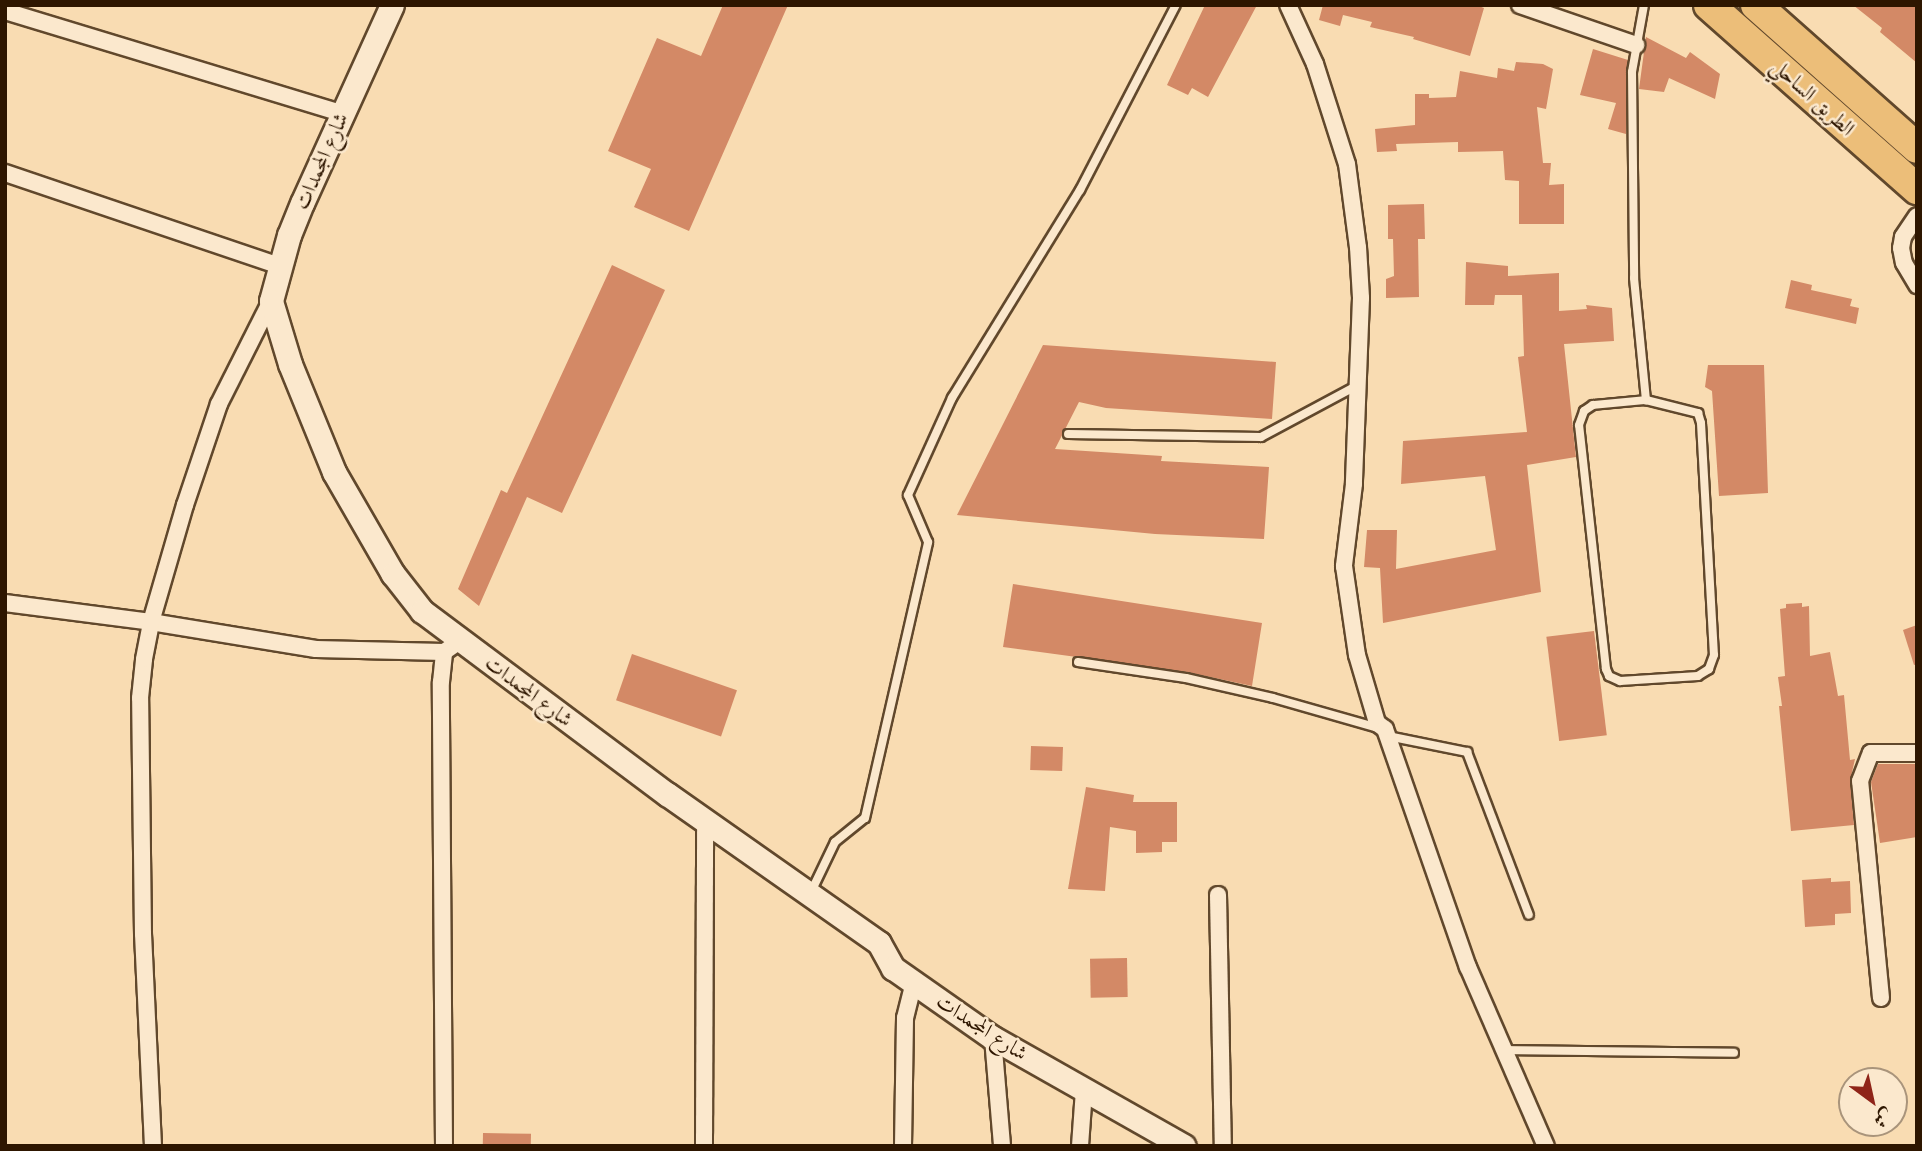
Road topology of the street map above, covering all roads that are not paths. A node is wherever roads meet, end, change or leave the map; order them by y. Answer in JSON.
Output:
{"nodes":[{"id":1,"x":392,"y":5,"type":"edge"},
{"id":2,"x":1176,"y":5,"type":"edge"},
{"id":3,"x":1288,"y":5,"type":"edge"},
{"id":4,"x":1520,"y":5,"type":"edge"},
{"id":5,"x":1644,"y":5,"type":"edge"},
{"id":6,"x":1709,"y":5,"type":"edge"},
{"id":7,"x":1756,"y":5,"type":"edge"},
{"id":8,"x":11,"y":10,"type":"edge"},
{"id":9,"x":1636,"y":45,"type":"junction"},
{"id":10,"x":343,"y":114,"type":"junction"},
{"id":11,"x":1917,"y":148,"type":"edge"},
{"id":12,"x":5,"y":173,"type":"edge"},
{"id":13,"x":1917,"y":189,"type":"edge"},
{"id":14,"x":1917,"y":216,"type":"edge"},
{"id":15,"x":283,"y":267,"type":"junction"},
{"id":16,"x":1917,"y":285,"type":"edge"},
{"id":17,"x":271,"y":301,"type":"junction"},
{"id":18,"x":1356,"y":386,"type":"junction"},
{"id":19,"x":1646,"y":400,"type":"junction"},
{"id":20,"x":1068,"y":434,"type":"dead end"},
{"id":21,"x":5,"y":603,"type":"edge"},
{"id":22,"x":151,"y":622,"type":"junction"},
{"id":23,"x":452,"y":646,"type":"junction"},
{"id":24,"x":1078,"y":662,"type":"dead end"},
{"id":25,"x":1385,"y":732,"type":"junction"},
{"id":26,"x":1917,"y":753,"type":"edge"},
{"id":27,"x":705,"y":821,"type":"junction"},
{"id":28,"x":809,"y":895,"type":"junction"},
{"id":29,"x":1219,"y":895,"type":"dead end"},
{"id":30,"x":1529,"y":915,"type":"dead end"},
{"id":31,"x":914,"y":982,"type":"junction"},
{"id":32,"x":1881,"y":998,"type":"dead end"},
{"id":33,"x":993,"y":1038,"type":"junction"},
{"id":34,"x":1503,"y":1050,"type":"junction"},
{"id":35,"x":1734,"y":1053,"type":"dead end"},
{"id":36,"x":1084,"y":1090,"type":"junction"},
{"id":37,"x":153,"y":1146,"type":"edge"},
{"id":38,"x":444,"y":1146,"type":"edge"},
{"id":39,"x":704,"y":1146,"type":"edge"},
{"id":40,"x":903,"y":1146,"type":"edge"},
{"id":41,"x":1002,"y":1146,"type":"edge"},
{"id":42,"x":1080,"y":1146,"type":"edge"},
{"id":43,"x":1184,"y":1146,"type":"edge"},
{"id":44,"x":1223,"y":1146,"type":"edge"},
{"id":45,"x":1546,"y":1146,"type":"edge"}],
"edges":[{"from":1,"to":10,"type":"main road","name":"شارع المجمدات"},
{"from":2,"to":28,"type":"lane"},
{"from":3,"to":18,"type":"street"},
{"from":4,"to":9,"type":"street"},
{"from":5,"to":9,"type":"lane"},
{"from":6,"to":13,"type":"highway","name":"الطريق الساحلي"},
{"from":7,"to":11,"type":"highway","name":"الطريق الساحلي"},
{"from":8,"to":10,"type":"street"},
{"from":9,"to":19,"type":"lane"},
{"from":10,"to":15,"type":"main road","name":"شارع المجمدات"},
{"from":12,"to":15,"type":"street"},
{"from":14,"to":16,"type":"street"},
{"from":15,"to":17,"type":"main road","name":"شارع المجمدات"},
{"from":17,"to":22,"type":"street"},
{"from":17,"to":23,"type":"main road","name":"شارع المجمدات"},
{"from":18,"to":20,"type":"lane"},
{"from":18,"to":25,"type":"street"},
{"from":19,"to":19,"type":"lane"},
{"from":21,"to":22,"type":"street"},
{"from":22,"to":23,"type":"street"},
{"from":22,"to":37,"type":"street"},
{"from":23,"to":27,"type":"main road","name":"شارع المجمدات"},
{"from":23,"to":38,"type":"street"},
{"from":24,"to":25,"type":"lane"},
{"from":25,"to":30,"type":"lane"},
{"from":25,"to":34,"type":"street"},
{"from":26,"to":32,"type":"street"},
{"from":27,"to":28,"type":"main road","name":"شارع المجمدات"},
{"from":27,"to":39,"type":"street"},
{"from":28,"to":31,"type":"main road","name":"شارع المجمدات"},
{"from":29,"to":44,"type":"street"},
{"from":31,"to":33,"type":"main road","name":"شارع المجمدات"},
{"from":31,"to":40,"type":"street"},
{"from":33,"to":36,"type":"main road","name":"شارع المجمدات"},
{"from":33,"to":41,"type":"street"},
{"from":34,"to":35,"type":"lane"},
{"from":34,"to":45,"type":"street"},
{"from":36,"to":42,"type":"street"},
{"from":36,"to":43,"type":"main road","name":"شارع المجمدات"}]}
